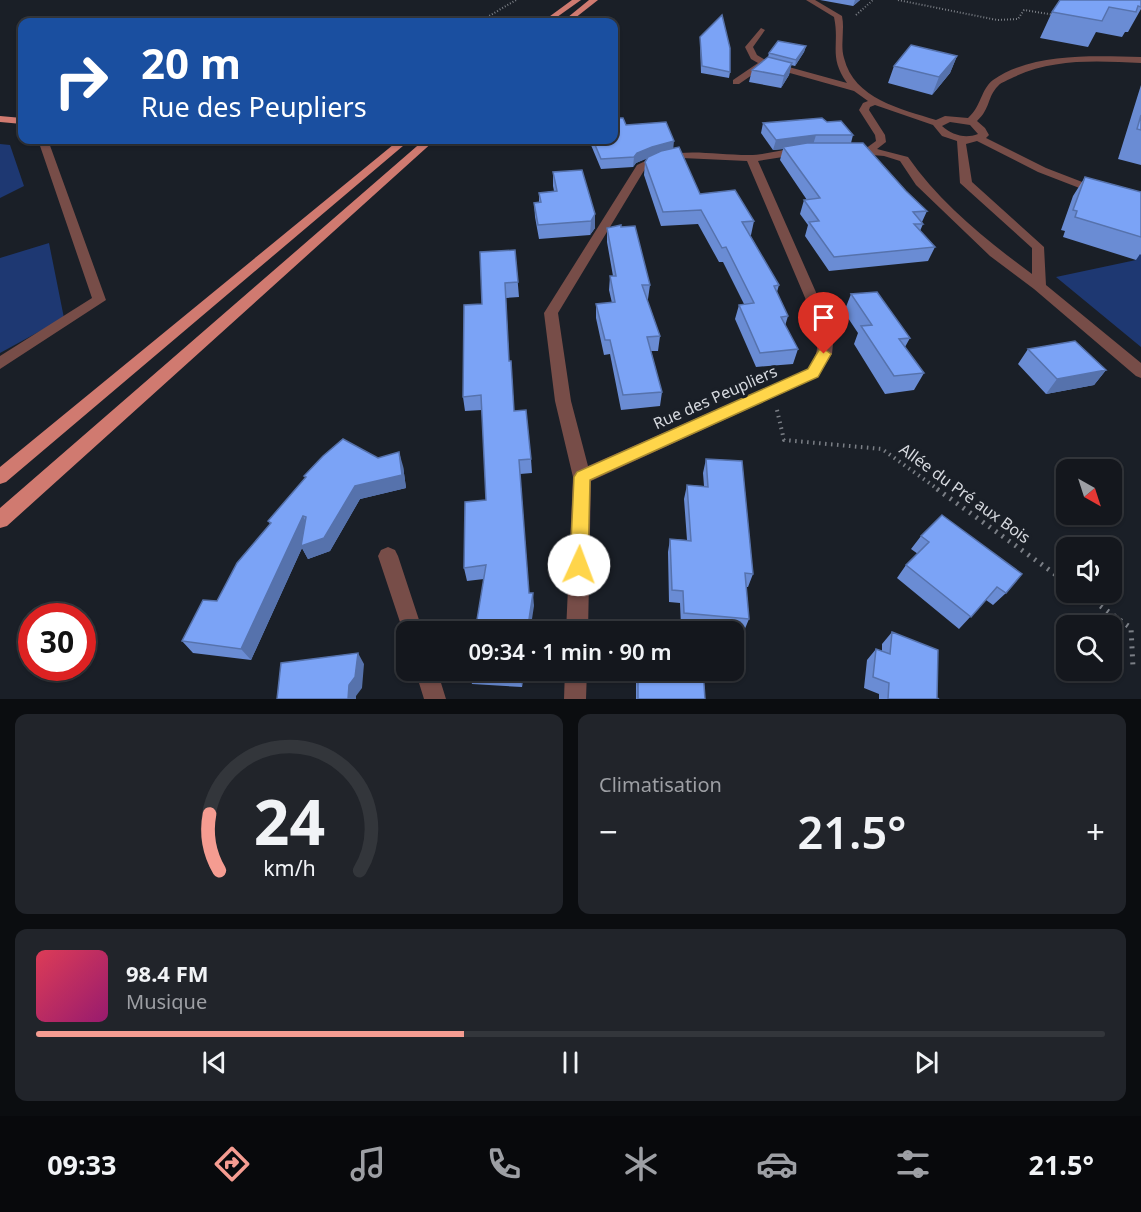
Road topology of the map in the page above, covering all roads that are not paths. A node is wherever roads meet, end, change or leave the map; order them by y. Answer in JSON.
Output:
{"nodes":[{"id":1,"x":577,"y":0,"type":"edge"},
{"id":2,"x":594,"y":0,"type":"edge"},
{"id":3,"x":810,"y":0,"type":"edge"},
{"id":4,"x":552,"y":18,"type":"edge"},
{"id":5,"x":571,"y":18,"type":"edge"},
{"id":6,"x":761,"y":30,"type":"dead end"},
{"id":7,"x":1141,"y":60,"type":"edge"},
{"id":8,"x":764,"y":63,"type":"junction"},
{"id":9,"x":736,"y":82,"type":"dead end"},
{"id":10,"x":854,"y":88,"type":"junction"},
{"id":11,"x":875,"y":102,"type":"junction"},
{"id":12,"x":0,"y":119,"type":"edge"},
{"id":13,"x":18,"y":122,"type":"edge"},
{"id":14,"x":970,"y":122,"type":"junction"},
{"id":15,"x":18,"y":123,"type":"edge"},
{"id":16,"x":938,"y":123,"type":"junction"},
{"id":17,"x":0,"y":124,"type":"edge"},
{"id":18,"x":978,"y":138,"type":"junction"},
{"id":19,"x":963,"y":139,"type":"junction"},
{"id":20,"x":44,"y":144,"type":"edge"},
{"id":21,"x":400,"y":144,"type":"edge"},
{"id":22,"x":425,"y":144,"type":"edge"},
{"id":23,"x":816,"y":151,"type":"edge"},
{"id":24,"x":837,"y":151,"type":"edge"},
{"id":25,"x":868,"y":151,"type":"junction"},
{"id":26,"x":751,"y":158,"type":"junction"},
{"id":27,"x":1108,"y":195,"type":"edge"},
{"id":28,"x":1039,"y":286,"type":"junction"},
{"id":29,"x":0,"y":363,"type":"edge"},
{"id":30,"x":1141,"y":372,"type":"edge"},
{"id":31,"x":0,"y":477,"type":"edge"},
{"id":32,"x":582,"y":477,"type":"junction"},
{"id":33,"x":0,"y":520,"type":"edge"},
{"id":34,"x":387,"y":556,"type":"dead end"},
{"id":35,"x":409,"y":621,"type":"edge"},
{"id":36,"x":577,"y":621,"type":"edge"},
{"id":37,"x":429,"y":681,"type":"edge"},
{"id":38,"x":576,"y":681,"type":"edge"},
{"id":39,"x":435,"y":699,"type":"edge"},
{"id":40,"x":575,"y":699,"type":"edge"}],
"edges":[{"from":1,"to":4,"type":"main road"},
{"from":2,"to":5,"type":"main road"},
{"from":3,"to":10,"type":"street"},
{"from":6,"to":8,"type":"street"},
{"from":7,"to":14,"type":"street"},
{"from":8,"to":9,"type":"street"},
{"from":8,"to":10,"type":"street"},
{"from":10,"to":11,"type":"street"},
{"from":11,"to":16,"type":"street"},
{"from":11,"to":25,"type":"street"},
{"from":12,"to":13,"type":"main road"},
{"from":14,"to":16,"type":"street"},
{"from":14,"to":18,"type":"street"},
{"from":15,"to":17,"type":"main road"},
{"from":16,"to":19,"type":"street"},
{"from":18,"to":19,"type":"street"},
{"from":18,"to":27,"type":"street"},
{"from":19,"to":28,"type":"street"},
{"from":20,"to":29,"type":"street"},
{"from":21,"to":31,"type":"main road"},
{"from":22,"to":33,"type":"main road"},
{"from":23,"to":26,"type":"street"},
{"from":24,"to":25,"type":"street"},
{"from":25,"to":28,"type":"street"},
{"from":26,"to":32,"type":"street"},
{"from":26,"to":32,"type":"street","name":"Rue des Peupliers"},
{"from":28,"to":30,"type":"street"},
{"from":32,"to":36,"type":"street"},
{"from":34,"to":35,"type":"street"},
{"from":37,"to":39,"type":"street"},
{"from":38,"to":40,"type":"street"}]}
